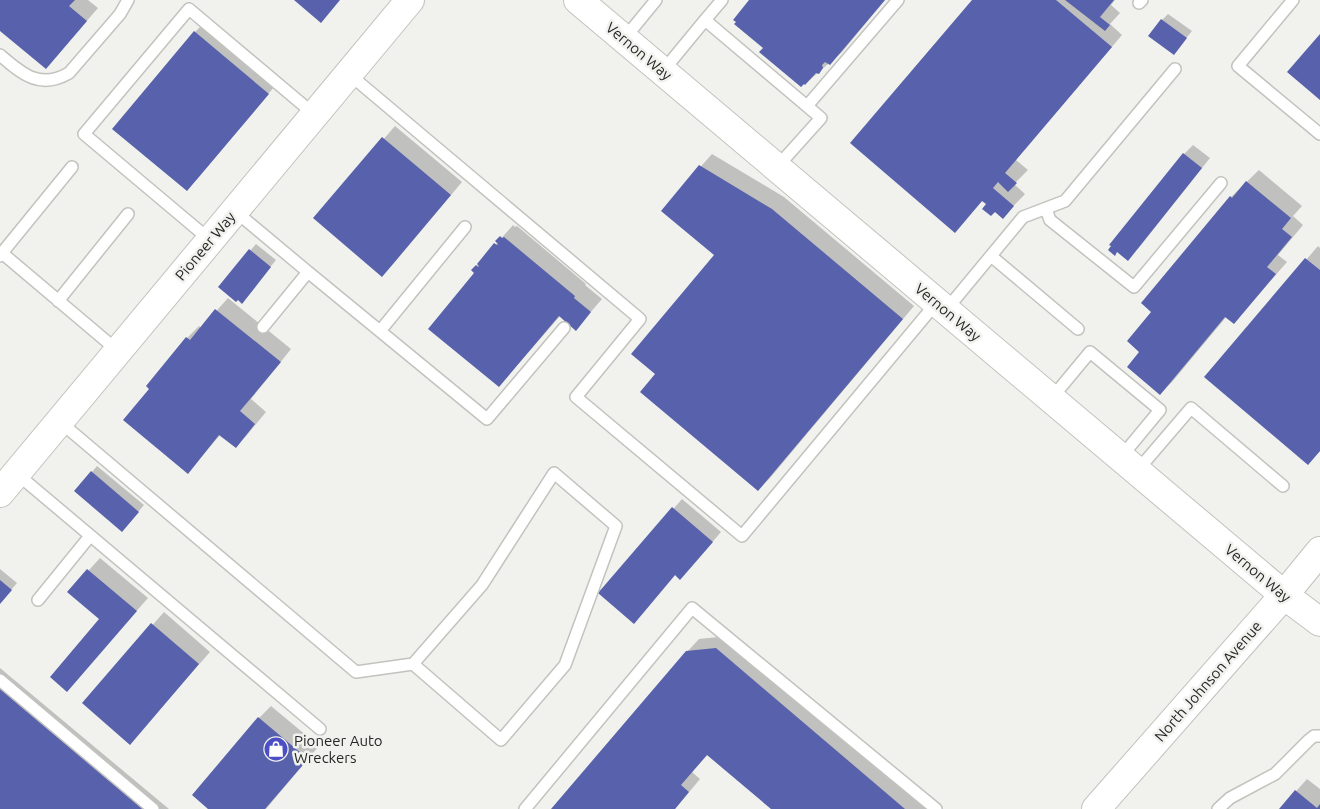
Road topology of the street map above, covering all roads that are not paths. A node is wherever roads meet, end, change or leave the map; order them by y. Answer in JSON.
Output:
{"nodes":[{"id":1,"x":128,"y":0,"type":"edge"},
{"id":2,"x":410,"y":0,"type":"edge"},
{"id":3,"x":578,"y":0,"type":"edge"},
{"id":4,"x":656,"y":0,"type":"edge"},
{"id":5,"x":722,"y":0,"type":"edge"},
{"id":6,"x":898,"y":0,"type":"edge"},
{"id":7,"x":1293,"y":0,"type":"edge"},
{"id":8,"x":705,"y":20,"type":"junction"},
{"id":9,"x":624,"y":39,"type":"junction"},
{"id":10,"x":0,"y":56,"type":"edge"},
{"id":11,"x":1175,"y":68,"type":"dead end"},
{"id":12,"x":663,"y":71,"type":"junction"},
{"id":13,"x":349,"y":74,"type":"junction"},
{"id":14,"x":807,"y":106,"type":"junction"},
{"id":15,"x":315,"y":115,"type":"junction"},
{"id":16,"x":1320,"y":134,"type":"edge"},
{"id":17,"x":72,"y":167,"type":"dead end"},
{"id":18,"x":777,"y":167,"type":"junction"},
{"id":19,"x":1221,"y":183,"type":"dead end"},
{"id":20,"x":1046,"y":209,"type":"junction"},
{"id":21,"x":235,"y":211,"type":"junction"},
{"id":22,"x":128,"y":214,"type":"dead end"},
{"id":23,"x":465,"y":227,"type":"dead end"},
{"id":24,"x":210,"y":240,"type":"junction"},
{"id":25,"x":1,"y":255,"type":"edge"},
{"id":26,"x":991,"y":256,"type":"junction"},
{"id":27,"x":308,"y":272,"type":"junction"},
{"id":28,"x":58,"y":300,"type":"junction"},
{"id":29,"x":941,"y":306,"type":"junction"},
{"id":30,"x":263,"y":327,"type":"dead end"},
{"id":31,"x":564,"y":328,"type":"dead end"},
{"id":32,"x":1078,"y":329,"type":"dead end"},
{"id":33,"x":380,"y":331,"type":"junction"},
{"id":34,"x":118,"y":351,"type":"junction"},
{"id":35,"x":1052,"y":399,"type":"junction"},
{"id":36,"x":59,"y":422,"type":"junction"},
{"id":37,"x":1129,"y":464,"type":"junction"},
{"id":38,"x":8,"y":483,"type":"edge"},
{"id":39,"x":1283,"y":486,"type":"dead end"},
{"id":40,"x":90,"y":536,"type":"junction"},
{"id":41,"x":1320,"y":551,"type":"edge"},
{"id":42,"x":1284,"y":595,"type":"junction"},
{"id":43,"x":38,"y":600,"type":"dead end"},
{"id":44,"x":1320,"y":622,"type":"edge"},
{"id":45,"x":413,"y":664,"type":"junction"},
{"id":46,"x":0,"y":680,"type":"edge"},
{"id":47,"x":320,"y":729,"type":"dead end"},
{"id":48,"x":1320,"y":736,"type":"edge"},
{"id":49,"x":152,"y":809,"type":"edge"},
{"id":50,"x":525,"y":809,"type":"edge"},
{"id":51,"x":936,"y":809,"type":"edge"},
{"id":52,"x":1096,"y":809,"type":"edge"},
{"id":53,"x":1218,"y":809,"type":"edge"}],
"edges":[{"from":1,"to":10,"type":"lane"},
{"from":2,"to":13,"type":"main road","name":"Pioneer Way"},
{"from":3,"to":9,"type":"main road","name":"Vernon Way"},
{"from":4,"to":9,"type":"lane"},
{"from":5,"to":8,"type":"lane"},
{"from":6,"to":14,"type":"lane"},
{"from":7,"to":16,"type":"lane"},
{"from":8,"to":12,"type":"lane"},
{"from":8,"to":14,"type":"lane"},
{"from":9,"to":12,"type":"main road","name":"Vernon Way"},
{"from":11,"to":20,"type":"lane"},
{"from":12,"to":18,"type":"main road","name":"Vernon Way"},
{"from":13,"to":15,"type":"main road","name":"Pioneer Way"},
{"from":13,"to":29,"type":"lane"},
{"from":14,"to":18,"type":"lane"},
{"from":15,"to":21,"type":"main road","name":"Pioneer Way"},
{"from":15,"to":24,"type":"lane"},
{"from":17,"to":25,"type":"lane"},
{"from":18,"to":29,"type":"main road","name":"Vernon Way"},
{"from":19,"to":20,"type":"lane"},
{"from":20,"to":26,"type":"lane"},
{"from":21,"to":24,"type":"main road","name":"Pioneer Way"},
{"from":21,"to":27,"type":"lane"},
{"from":22,"to":28,"type":"lane"},
{"from":23,"to":33,"type":"lane"},
{"from":24,"to":34,"type":"main road","name":"Pioneer Way"},
{"from":25,"to":28,"type":"lane"},
{"from":26,"to":29,"type":"lane"},
{"from":26,"to":32,"type":"lane"},
{"from":27,"to":30,"type":"lane"},
{"from":27,"to":33,"type":"lane"},
{"from":28,"to":34,"type":"lane"},
{"from":29,"to":35,"type":"main road","name":"Vernon Way"},
{"from":31,"to":33,"type":"lane"},
{"from":34,"to":36,"type":"main road","name":"Pioneer Way"},
{"from":35,"to":37,"type":"main road","name":"Vernon Way"},
{"from":35,"to":37,"type":"lane"},
{"from":36,"to":38,"type":"main road","name":"Pioneer Way"},
{"from":36,"to":45,"type":"lane"},
{"from":37,"to":39,"type":"lane"},
{"from":37,"to":42,"type":"main road","name":"Vernon Way"},
{"from":38,"to":40,"type":"lane"},
{"from":40,"to":43,"type":"lane"},
{"from":40,"to":47,"type":"lane"},
{"from":41,"to":42,"type":"main road","name":"North Johnson Avenue"},
{"from":42,"to":44,"type":"main road","name":"Vernon Way"},
{"from":42,"to":52,"type":"main road","name":"North Johnson Avenue"},
{"from":45,"to":45,"type":"lane"},
{"from":46,"to":49,"type":"lane"},
{"from":48,"to":53,"type":"lane"},
{"from":50,"to":51,"type":"lane"}]}
